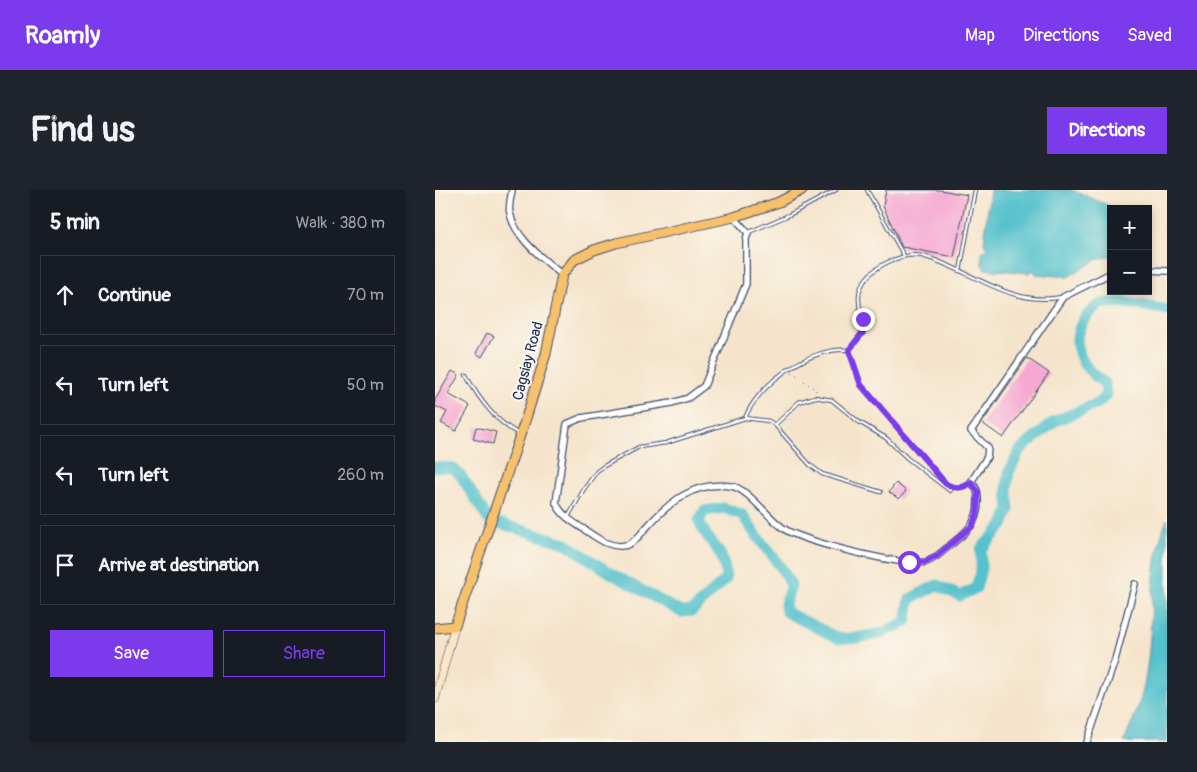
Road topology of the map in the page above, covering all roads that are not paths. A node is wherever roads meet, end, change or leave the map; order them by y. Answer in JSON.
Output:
{"nodes":[{"id":1,"x":512,"y":190,"type":"edge"},
{"id":2,"x":836,"y":190,"type":"edge"},
{"id":3,"x":867,"y":190,"type":"edge"},
{"id":4,"x":975,"y":190,"type":"edge"},
{"id":5,"x":798,"y":192,"type":"edge"},
{"id":6,"x":734,"y":217,"type":"junction"},
{"id":7,"x":748,"y":234,"type":"junction"},
{"id":8,"x":904,"y":256,"type":"junction"},
{"id":9,"x":1152,"y":270,"type":"edge"},
{"id":10,"x":960,"y":271,"type":"junction"},
{"id":11,"x":1167,"y":271,"type":"edge"},
{"id":12,"x":562,"y":275,"type":"junction"},
{"id":13,"x":1107,"y":275,"type":"edge"},
{"id":14,"x":1063,"y":297,"type":"junction"},
{"id":15,"x":849,"y":350,"type":"junction"},
{"id":16,"x":466,"y":375,"type":"dead end"},
{"id":17,"x":745,"y":418,"type":"junction"},
{"id":18,"x":775,"y":425,"type":"junction"},
{"id":19,"x":521,"y":435,"type":"junction"},
{"id":20,"x":971,"y":482,"type":"junction"},
{"id":21,"x":953,"y":488,"type":"junction"},
{"id":22,"x":881,"y":492,"type":"dead end"},
{"id":23,"x":567,"y":518,"type":"junction"},
{"id":24,"x":1135,"y":584,"type":"dead end"},
{"id":25,"x":455,"y":626,"type":"junction"},
{"id":26,"x":435,"y":628,"type":"edge"},
{"id":27,"x":435,"y":699,"type":"edge"},
{"id":28,"x":1087,"y":742,"type":"edge"}],
"edges":[{"from":1,"to":12,"type":"street"},
{"from":2,"to":7,"type":"lane"},
{"from":3,"to":8,"type":"lane"},
{"from":4,"to":10,"type":"lane"},
{"from":5,"to":6,"type":"main road"},
{"from":6,"to":7,"type":"street"},
{"from":6,"to":12,"type":"main road"},
{"from":7,"to":23,"type":"street"},
{"from":8,"to":10,"type":"lane"},
{"from":8,"to":15,"type":"lane"},
{"from":9,"to":11,"type":"street"},
{"from":10,"to":14,"type":"lane"},
{"from":12,"to":19,"type":"main road","name":"Cagsiay Road"},
{"from":13,"to":14,"type":"street"},
{"from":14,"to":20,"type":"street"},
{"from":15,"to":17,"type":"lane"},
{"from":15,"to":21,"type":"lane"},
{"from":16,"to":19,"type":"lane"},
{"from":17,"to":18,"type":"lane"},
{"from":17,"to":23,"type":"lane"},
{"from":18,"to":21,"type":"lane"},
{"from":18,"to":22,"type":"lane"},
{"from":19,"to":25,"type":"main road","name":"Cagsiay Road"},
{"from":20,"to":21,"type":"lane"},
{"from":20,"to":23,"type":"street"},
{"from":24,"to":28,"type":"street"},
{"from":25,"to":26,"type":"main road"},
{"from":25,"to":27,"type":"main road","name":"Cagsiay Road"}]}
